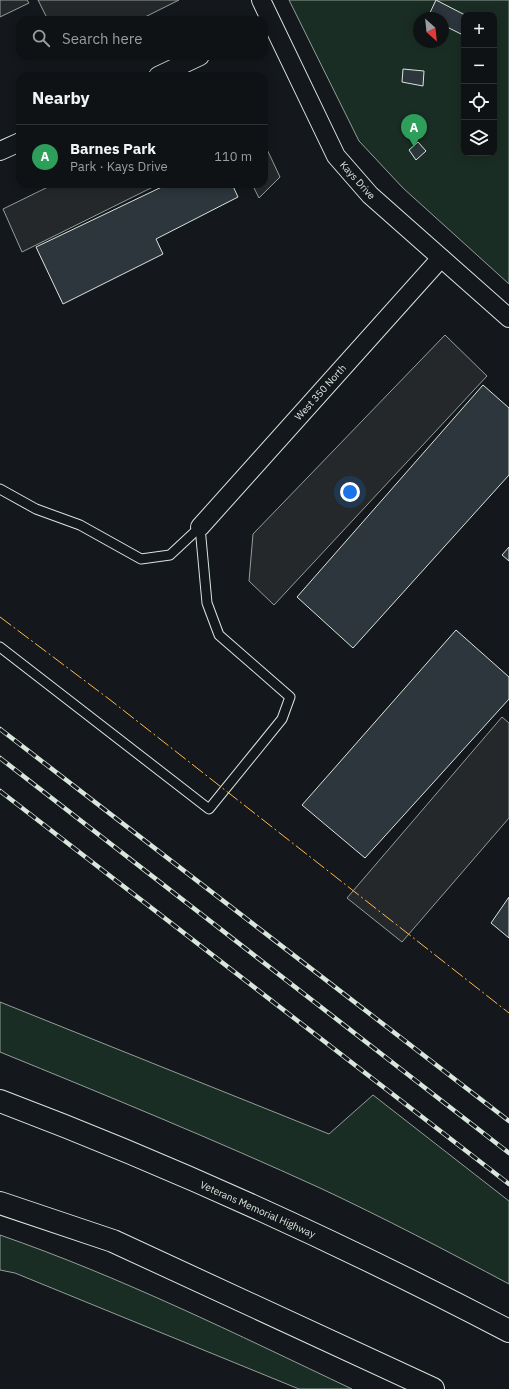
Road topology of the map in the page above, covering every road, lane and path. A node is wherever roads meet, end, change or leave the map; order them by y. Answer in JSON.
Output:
{"nodes":[{"id":1,"x":261,"y":0,"type":"edge"},
{"id":2,"x":266,"y":16,"type":"edge"},
{"id":3,"x":268,"y":24,"type":"edge"},
{"id":4,"x":192,"y":60,"type":"edge"},
{"id":5,"x":166,"y":72,"type":"edge"},
{"id":6,"x":16,"y":144,"type":"edge"},
{"id":7,"x":0,"y":151,"type":"edge"},
{"id":8,"x":441,"y":258,"type":"junction"},
{"id":9,"x":509,"y":318,"type":"edge"},
{"id":10,"x":0,"y":489,"type":"edge"},
{"id":11,"x":200,"y":527,"type":"junction"},
{"id":12,"x":0,"y":647,"type":"edge"},
{"id":13,"x":0,"y":1101,"type":"edge"},
{"id":14,"x":0,"y":1203,"type":"edge"},
{"id":15,"x":509,"y":1331,"type":"edge"},
{"id":16,"x":433,"y":1389,"type":"edge"}],
"edges":[{"from":1,"to":2,"type":"street","name":"Kays Drive"},
{"from":3,"to":8,"type":"street","name":"Kays Drive"},
{"from":4,"to":5,"type":"street"},
{"from":6,"to":7,"type":"street"},
{"from":8,"to":9,"type":"street","name":"Kays Drive"},
{"from":8,"to":11,"type":"street","name":"West 350 North"},
{"from":10,"to":11,"type":"lane"},
{"from":11,"to":12,"type":"lane"},
{"from":13,"to":15,"type":"highway","name":"Veterans Memorial Highway"},
{"from":14,"to":16,"type":"highway"}]}
